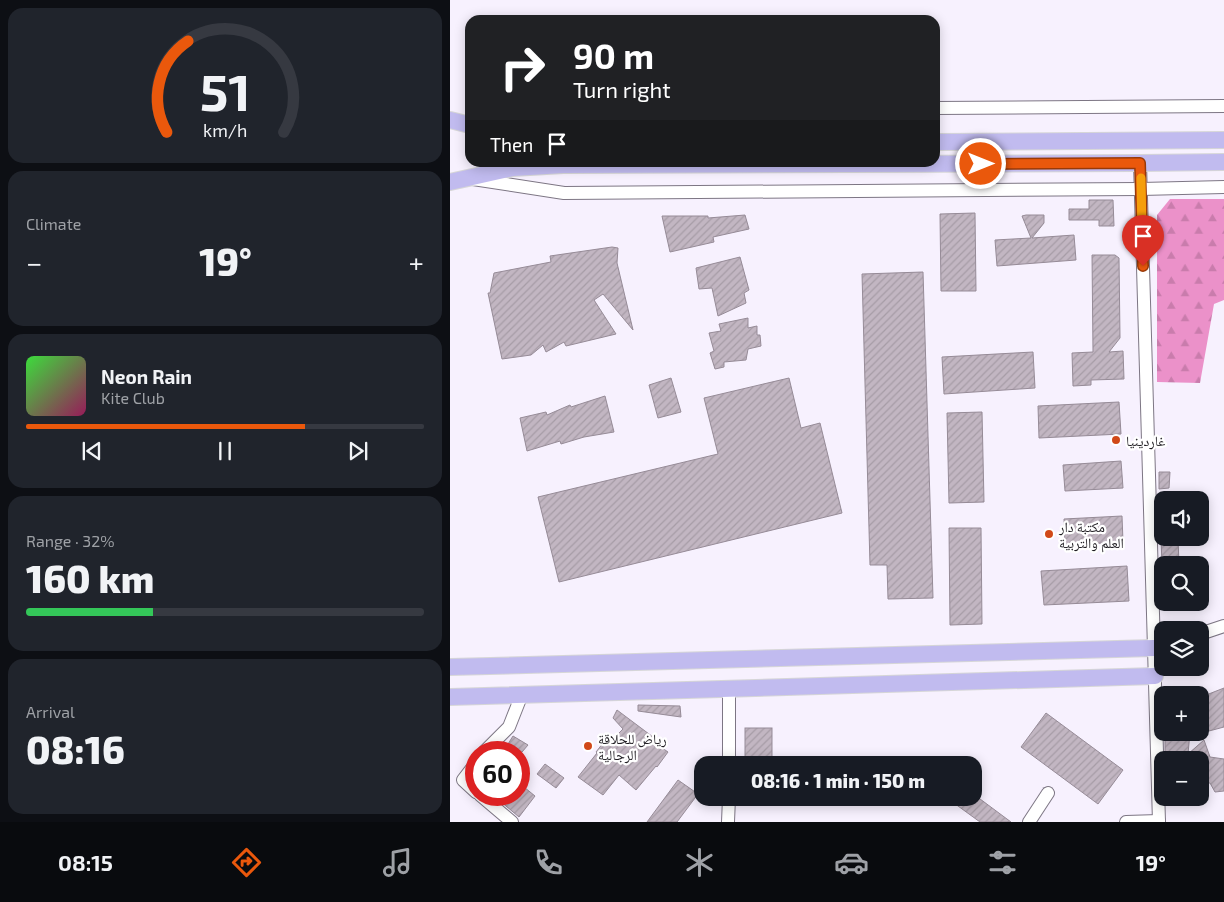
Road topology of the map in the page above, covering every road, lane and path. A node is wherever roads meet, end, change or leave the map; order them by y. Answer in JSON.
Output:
{"nodes":[{"id":1,"x":1224,"y":106,"type":"edge"},
{"id":2,"x":940,"y":108,"type":"edge"},
{"id":3,"x":450,"y":120,"type":"edge"},
{"id":4,"x":465,"y":124,"type":"edge"},
{"id":5,"x":1224,"y":140,"type":"edge"},
{"id":6,"x":940,"y":142,"type":"edge"},
{"id":7,"x":1224,"y":162,"type":"edge"},
{"id":8,"x":1140,"y":163,"type":"junction"},
{"id":9,"x":940,"y":164,"type":"edge"},
{"id":10,"x":530,"y":167,"type":"edge"},
{"id":11,"x":468,"y":178,"type":"junction"},
{"id":12,"x":450,"y":182,"type":"edge"},
{"id":13,"x":1224,"y":187,"type":"edge"},
{"id":14,"x":1141,"y":190,"type":"junction"},
{"id":15,"x":1157,"y":621,"type":"edge"},
{"id":16,"x":1224,"y":626,"type":"edge"},
{"id":17,"x":1209,"y":631,"type":"edge"},
{"id":18,"x":1154,"y":647,"type":"edge"},
{"id":19,"x":450,"y":667,"type":"edge"},
{"id":20,"x":1155,"y":676,"type":"joint"},
{"id":21,"x":729,"y":688,"type":"junction"},
{"id":22,"x":522,"y":694,"type":"junction"},
{"id":23,"x":450,"y":697,"type":"edge"},
{"id":24,"x":495,"y":741,"type":"edge"},
{"id":25,"x":729,"y":756,"type":"edge"},
{"id":26,"x":1048,"y":793,"type":"dead end"},
{"id":27,"x":493,"y":806,"type":"edge"},
{"id":28,"x":728,"y":806,"type":"edge"},
{"id":29,"x":1159,"y":821,"type":"edge"},
{"id":30,"x":512,"y":822,"type":"edge"},
{"id":31,"x":728,"y":822,"type":"edge"},
{"id":32,"x":1029,"y":822,"type":"edge"},
{"id":33,"x":1126,"y":822,"type":"edge"}],
"edges":[{"from":1,"to":2,"type":"street"},
{"from":3,"to":4,"type":"main road"},
{"from":5,"to":6,"type":"main road"},
{"from":7,"to":8,"type":"main road"},
{"from":8,"to":9,"type":"main road"},
{"from":8,"to":14,"type":"street"},
{"from":10,"to":11,"type":"main road"},
{"from":11,"to":12,"type":"main road"},
{"from":11,"to":14,"type":"street"},
{"from":13,"to":14,"type":"street"},
{"from":14,"to":15,"type":"street"},
{"from":16,"to":17,"type":"street"},
{"from":18,"to":19,"type":"main road"},
{"from":20,"to":21,"type":"main road"},
{"from":20,"to":29,"type":"street"},
{"from":21,"to":22,"type":"main road"},
{"from":21,"to":25,"type":"street"},
{"from":22,"to":23,"type":"main road"},
{"from":22,"to":24,"type":"street"},
{"from":26,"to":32,"type":"street"},
{"from":27,"to":30,"type":"street"},
{"from":28,"to":31,"type":"street"},
{"from":29,"to":33,"type":"street"}]}
